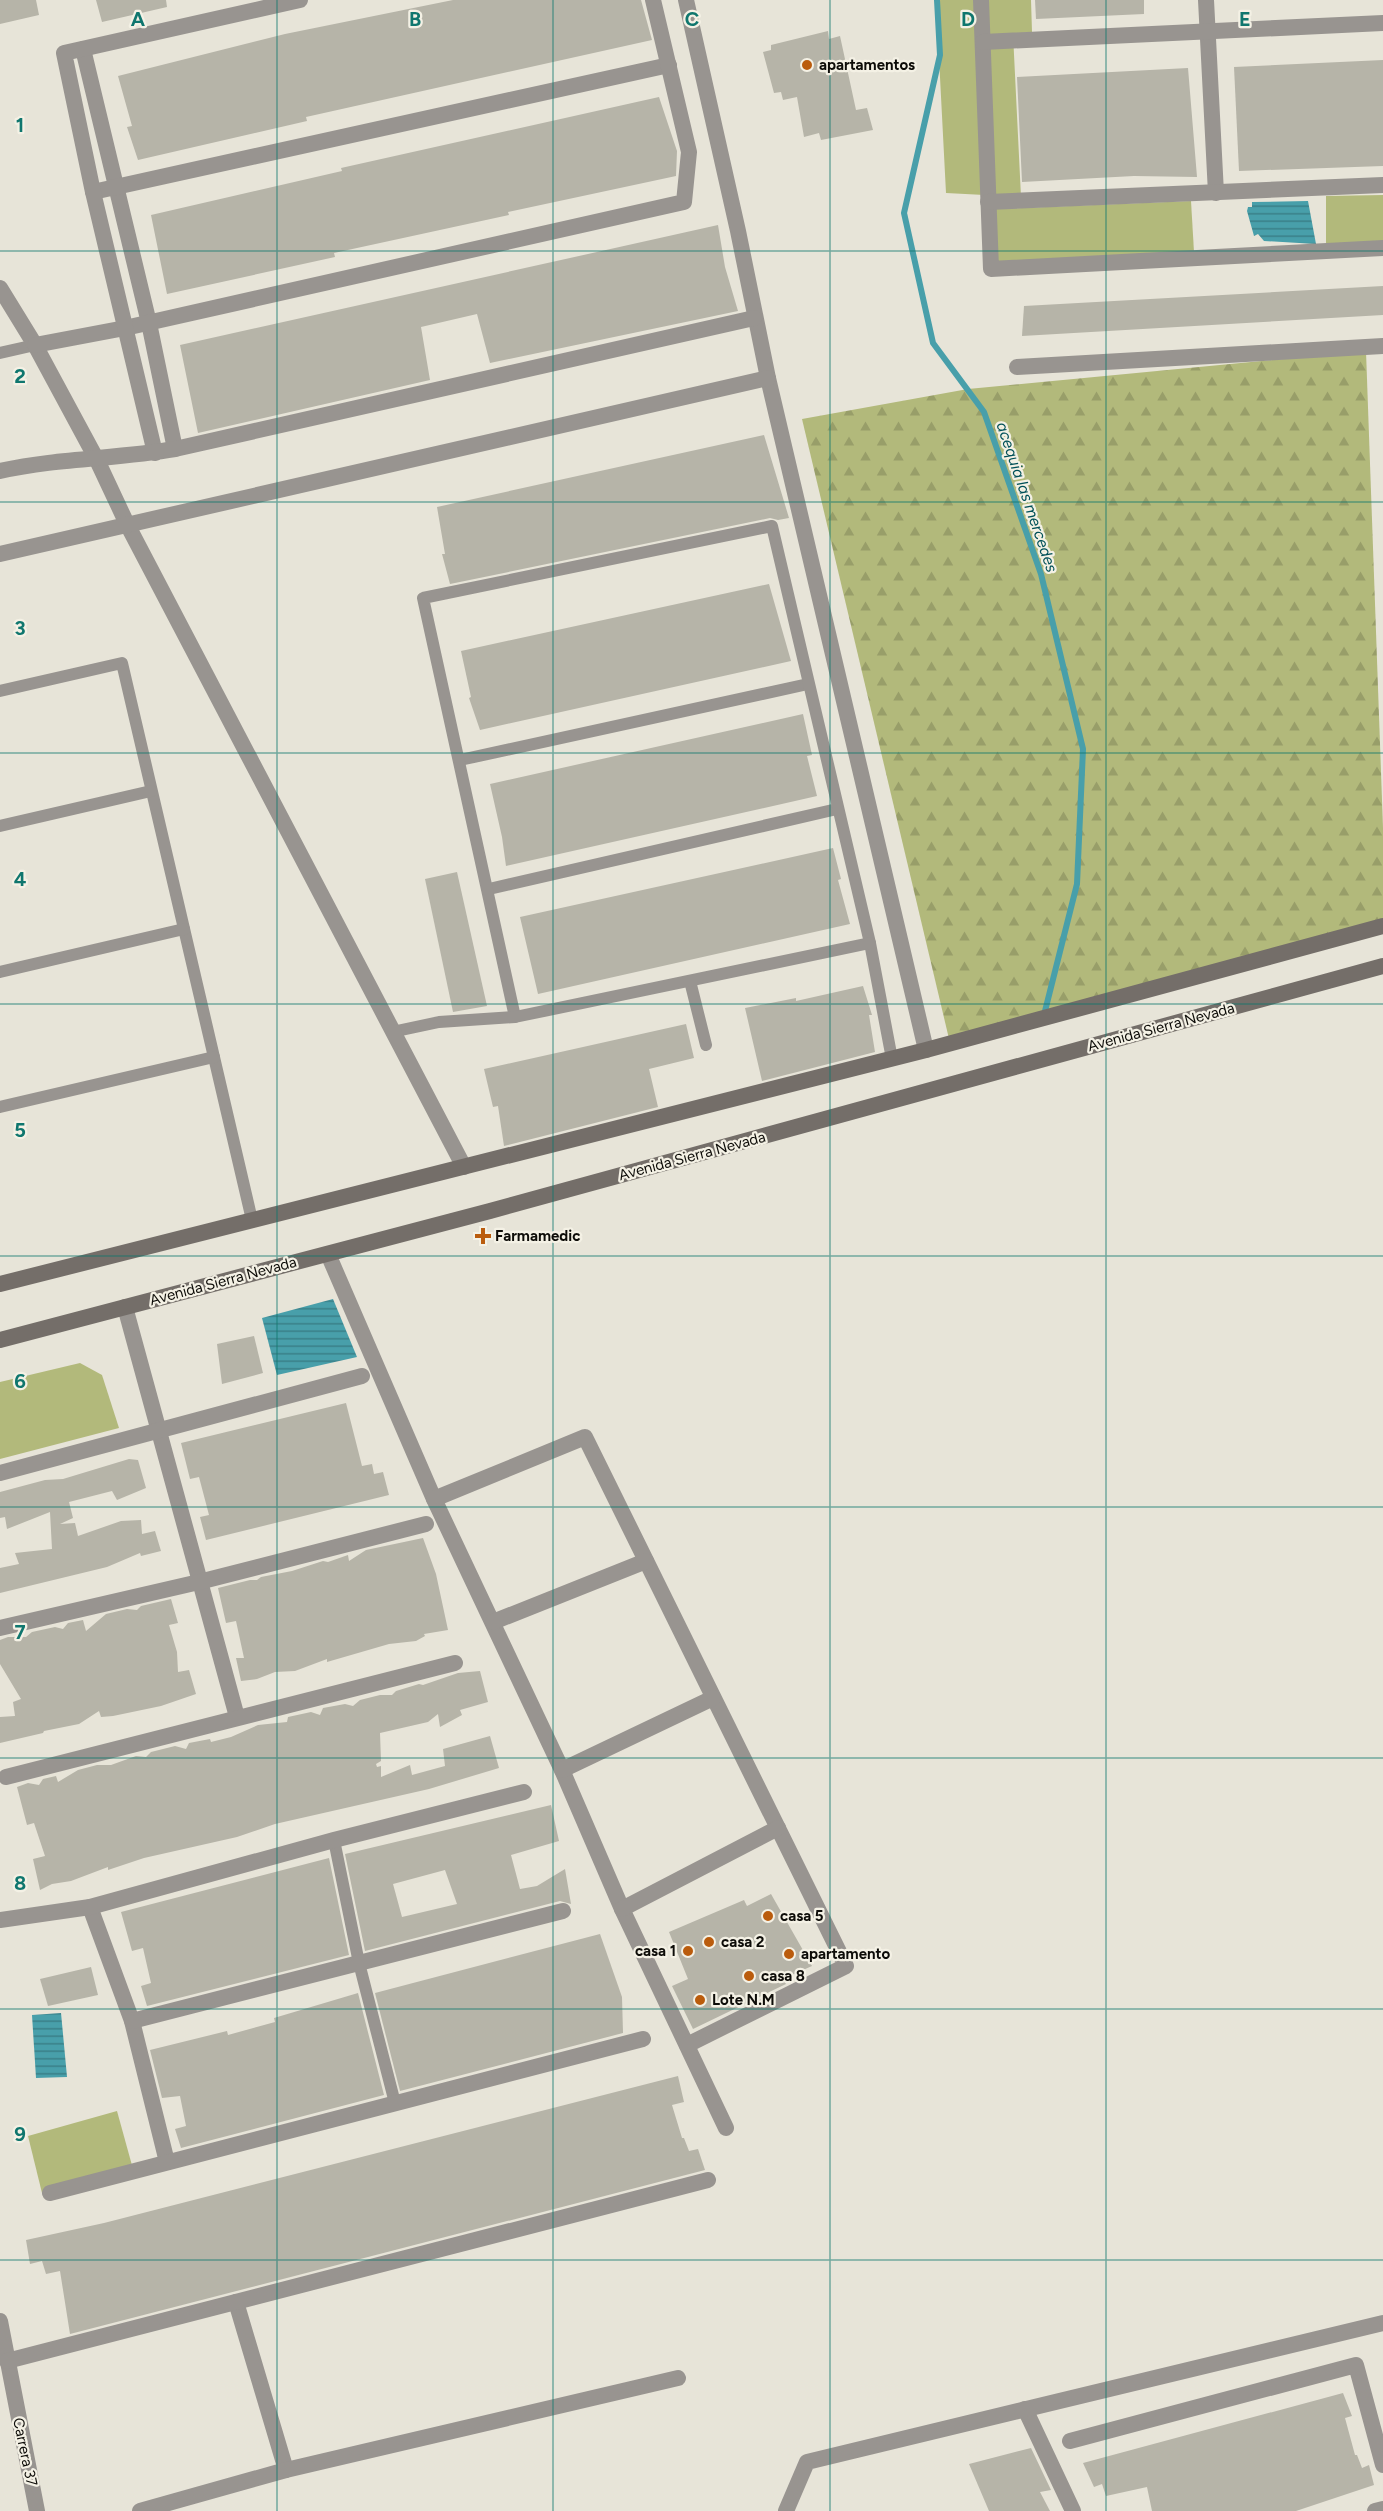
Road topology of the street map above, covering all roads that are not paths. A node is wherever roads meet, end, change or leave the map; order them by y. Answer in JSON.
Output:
{"nodes":[{"id":1,"x":300,"y":0,"type":"edge"},
{"id":2,"x":653,"y":0,"type":"edge"},
{"id":3,"x":686,"y":0,"type":"edge"},
{"id":4,"x":981,"y":0,"type":"edge"},
{"id":5,"x":1206,"y":0,"type":"edge"},
{"id":6,"x":1383,"y":23,"type":"edge"},
{"id":7,"x":1207,"y":32,"type":"junction"},
{"id":8,"x":983,"y":42,"type":"junction"},
{"id":9,"x":83,"y":49,"type":"junction"},
{"id":10,"x":669,"y":64,"type":"junction"},
{"id":11,"x":1383,"y":185,"type":"edge"},
{"id":12,"x":117,"y":187,"type":"junction"},
{"id":13,"x":93,"y":192,"type":"junction"},
{"id":14,"x":1216,"y":193,"type":"junction"},
{"id":15,"x":988,"y":202,"type":"junction"},
{"id":16,"x":1383,"y":248,"type":"edge"},
{"id":17,"x":2,"y":294,"type":"edge"},
{"id":18,"x":754,"y":318,"type":"junction"},
{"id":19,"x":149,"y":322,"type":"junction"},
{"id":20,"x":125,"y":328,"type":"junction"},
{"id":21,"x":35,"y":345,"type":"junction"},
{"id":22,"x":1383,"y":346,"type":"edge"},
{"id":23,"x":0,"y":353,"type":"edge"},
{"id":24,"x":1017,"y":367,"type":"dead end"},
{"id":25,"x":768,"y":378,"type":"junction"},
{"id":26,"x":175,"y":449,"type":"junction"},
{"id":27,"x":155,"y":453,"type":"junction"},
{"id":28,"x":97,"y":459,"type":"junction"},
{"id":29,"x":0,"y":471,"type":"edge"},
{"id":30,"x":127,"y":524,"type":"junction"},
{"id":31,"x":0,"y":554,"type":"edge"},
{"id":32,"x":808,"y":684,"type":"junction"},
{"id":33,"x":0,"y":691,"type":"edge"},
{"id":34,"x":460,"y":760,"type":"junction"},
{"id":35,"x":151,"y":791,"type":"junction"},
{"id":36,"x":837,"y":809,"type":"junction"},
{"id":37,"x":0,"y":826,"type":"edge"},
{"id":38,"x":489,"y":889,"type":"junction"},
{"id":39,"x":1383,"y":926,"type":"edge"},
{"id":40,"x":184,"y":929,"type":"junction"},
{"id":41,"x":870,"y":943,"type":"junction"},
{"id":42,"x":1383,"y":966,"type":"edge"},
{"id":43,"x":0,"y":972,"type":"edge"},
{"id":44,"x":690,"y":981,"type":"junction"},
{"id":45,"x":515,"y":1017,"type":"junction"},
{"id":46,"x":392,"y":1032,"type":"junction"},
{"id":47,"x":706,"y":1045,"type":"dead end"},
{"id":48,"x":926,"y":1050,"type":"junction"},
{"id":49,"x":214,"y":1057,"type":"junction"},
{"id":50,"x":892,"y":1059,"type":"junction"},
{"id":51,"x":0,"y":1107,"type":"edge"},
{"id":52,"x":464,"y":1167,"type":"junction"},
{"id":53,"x":252,"y":1220,"type":"junction"},
{"id":54,"x":328,"y":1254,"type":"junction"},
{"id":55,"x":0,"y":1284,"type":"edge"},
{"id":56,"x":125,"y":1307,"type":"junction"},
{"id":57,"x":0,"y":1340,"type":"edge"},
{"id":58,"x":362,"y":1376,"type":"dead end"},
{"id":59,"x":158,"y":1430,"type":"junction"},
{"id":60,"x":0,"y":1473,"type":"edge"},
{"id":61,"x":434,"y":1499,"type":"junction"},
{"id":62,"x":426,"y":1524,"type":"dead end"},
{"id":63,"x":646,"y":1561,"type":"junction"},
{"id":64,"x":199,"y":1582,"type":"junction"},
{"id":65,"x":493,"y":1622,"type":"junction"},
{"id":66,"x":0,"y":1628,"type":"edge"},
{"id":67,"x":455,"y":1663,"type":"dead end"},
{"id":68,"x":713,"y":1698,"type":"junction"},
{"id":69,"x":237,"y":1717,"type":"junction"},
{"id":70,"x":562,"y":1770,"type":"junction"},
{"id":71,"x":6,"y":1777,"type":"dead end"},
{"id":72,"x":524,"y":1792,"type":"dead end"},
{"id":73,"x":778,"y":1828,"type":"junction"},
{"id":74,"x":334,"y":1840,"type":"junction"},
{"id":75,"x":90,"y":1907,"type":"junction"},
{"id":76,"x":622,"y":1909,"type":"junction"},
{"id":77,"x":563,"y":1911,"type":"dead end"},
{"id":78,"x":0,"y":1920,"type":"edge"},
{"id":79,"x":359,"y":1963,"type":"junction"},
{"id":80,"x":132,"y":2021,"type":"junction"},
{"id":81,"x":643,"y":2039,"type":"dead end"},
{"id":82,"x":687,"y":2045,"type":"junction"},
{"id":83,"x":395,"y":2103,"type":"junction"},
{"id":84,"x":726,"y":2128,"type":"dead end"},
{"id":85,"x":167,"y":2162,"type":"junction"},
{"id":86,"x":708,"y":2180,"type":"dead end"},
{"id":87,"x":50,"y":2193,"type":"dead end"},
{"id":88,"x":236,"y":2302,"type":"junction"},
{"id":89,"x":0,"y":2321,"type":"edge"},
{"id":90,"x":1383,"y":2323,"type":"edge"},
{"id":91,"x":7,"y":2361,"type":"junction"},
{"id":92,"x":678,"y":2378,"type":"dead end"},
{"id":93,"x":1025,"y":2409,"type":"junction"},
{"id":94,"x":1070,"y":2441,"type":"dead end"},
{"id":95,"x":1383,"y":2465,"type":"edge"},
{"id":96,"x":286,"y":2470,"type":"junction"},
{"id":97,"x":1383,"y":2509,"type":"edge"},
{"id":98,"x":38,"y":2511,"type":"edge"},
{"id":99,"x":140,"y":2511,"type":"edge"},
{"id":100,"x":786,"y":2511,"type":"edge"},
{"id":101,"x":1073,"y":2511,"type":"edge"},
{"id":102,"x":1375,"y":2511,"type":"edge"}],
"edges":[{"from":1,"to":9,"type":"street"},
{"from":2,"to":10,"type":"street"},
{"from":3,"to":18,"type":"street"},
{"from":4,"to":8,"type":"street"},
{"from":5,"to":7,"type":"street"},
{"from":6,"to":7,"type":"street"},
{"from":7,"to":8,"type":"street"},
{"from":7,"to":14,"type":"street"},
{"from":8,"to":15,"type":"street"},
{"from":9,"to":12,"type":"street"},
{"from":9,"to":13,"type":"street"},
{"from":10,"to":12,"type":"street"},
{"from":10,"to":19,"type":"street"},
{"from":11,"to":14,"type":"street"},
{"from":12,"to":13,"type":"street"},
{"from":12,"to":19,"type":"street"},
{"from":13,"to":20,"type":"street"},
{"from":14,"to":15,"type":"street"},
{"from":15,"to":16,"type":"street"},
{"from":17,"to":21,"type":"street"},
{"from":18,"to":25,"type":"street"},
{"from":18,"to":26,"type":"street"},
{"from":19,"to":20,"type":"street"},
{"from":19,"to":26,"type":"street"},
{"from":20,"to":21,"type":"street"},
{"from":20,"to":27,"type":"street"},
{"from":21,"to":23,"type":"lane"},
{"from":21,"to":28,"type":"street"},
{"from":22,"to":24,"type":"street"},
{"from":25,"to":30,"type":"street"},
{"from":25,"to":48,"type":"street"},
{"from":26,"to":27,"type":"street"},
{"from":27,"to":28,"type":"street"},
{"from":28,"to":29,"type":"street"},
{"from":28,"to":30,"type":"street"},
{"from":30,"to":31,"type":"street"},
{"from":30,"to":46,"type":"street"},
{"from":32,"to":34,"type":"lane"},
{"from":32,"to":34,"type":"lane"},
{"from":32,"to":36,"type":"lane"},
{"from":33,"to":35,"type":"lane"},
{"from":34,"to":38,"type":"lane"},
{"from":35,"to":37,"type":"lane"},
{"from":35,"to":40,"type":"lane"},
{"from":36,"to":38,"type":"lane"},
{"from":36,"to":41,"type":"lane"},
{"from":38,"to":45,"type":"lane"},
{"from":39,"to":48,"type":"main road"},
{"from":40,"to":43,"type":"lane"},
{"from":40,"to":49,"type":"lane"},
{"from":41,"to":44,"type":"lane"},
{"from":41,"to":50,"type":"lane"},
{"from":42,"to":54,"type":"main road","name":"Avenida Sierra Nevada"},
{"from":44,"to":45,"type":"lane"},
{"from":44,"to":47,"type":"lane"},
{"from":45,"to":46,"type":"lane"},
{"from":46,"to":52,"type":"street"},
{"from":48,"to":50,"type":"main road"},
{"from":49,"to":51,"type":"lane"},
{"from":49,"to":53,"type":"lane"},
{"from":50,"to":52,"type":"main road"},
{"from":52,"to":53,"type":"main road"},
{"from":53,"to":55,"type":"main road"},
{"from":54,"to":56,"type":"main road","name":"Avenida Sierra Nevada"},
{"from":54,"to":61,"type":"street"},
{"from":56,"to":57,"type":"main road","name":"Avenida Sierra Nevada"},
{"from":56,"to":59,"type":"street"},
{"from":58,"to":59,"type":"street"},
{"from":59,"to":60,"type":"street"},
{"from":59,"to":64,"type":"street"},
{"from":61,"to":63,"type":"street"},
{"from":61,"to":65,"type":"street"},
{"from":62,"to":64,"type":"street"},
{"from":63,"to":65,"type":"street"},
{"from":63,"to":68,"type":"street"},
{"from":64,"to":66,"type":"street"},
{"from":64,"to":69,"type":"street"},
{"from":65,"to":70,"type":"street"},
{"from":67,"to":69,"type":"street"},
{"from":68,"to":70,"type":"street"},
{"from":68,"to":73,"type":"street"},
{"from":69,"to":71,"type":"street"},
{"from":70,"to":76,"type":"street"},
{"from":72,"to":74,"type":"street"},
{"from":73,"to":76,"type":"street"},
{"from":73,"to":82,"type":"street"},
{"from":74,"to":75,"type":"street"},
{"from":74,"to":79,"type":"lane"},
{"from":75,"to":78,"type":"street"},
{"from":75,"to":80,"type":"street"},
{"from":76,"to":82,"type":"street"},
{"from":77,"to":79,"type":"street"},
{"from":79,"to":80,"type":"street"},
{"from":79,"to":83,"type":"lane"},
{"from":80,"to":85,"type":"street"},
{"from":81,"to":83,"type":"street"},
{"from":82,"to":84,"type":"street"},
{"from":83,"to":85,"type":"street"},
{"from":85,"to":87,"type":"street"},
{"from":86,"to":88,"type":"street"},
{"from":88,"to":91,"type":"street"},
{"from":88,"to":96,"type":"street"},
{"from":89,"to":91,"type":"street","name":"Carrera 37"},
{"from":90,"to":93,"type":"street"},
{"from":91,"to":98,"type":"street","name":"Carrera 37"},
{"from":92,"to":96,"type":"street"},
{"from":93,"to":100,"type":"street"},
{"from":93,"to":101,"type":"street"},
{"from":94,"to":95,"type":"street"},
{"from":96,"to":99,"type":"street"},
{"from":97,"to":102,"type":"street"}]}
